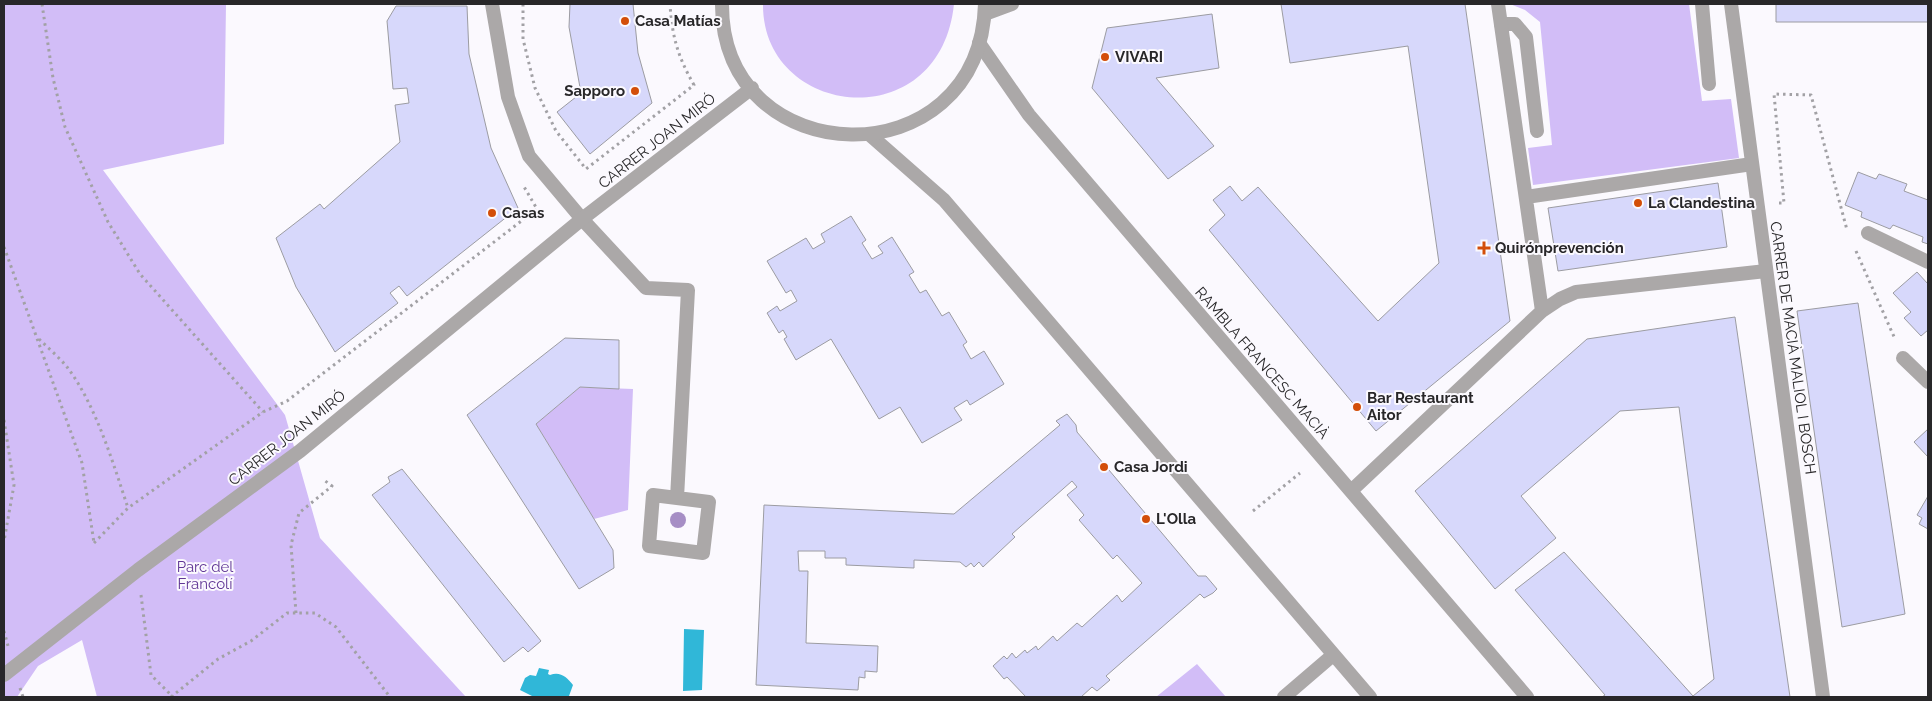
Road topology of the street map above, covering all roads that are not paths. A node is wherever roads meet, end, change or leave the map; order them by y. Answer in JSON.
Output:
{"nodes":[{"id":1,"x":492,"y":4,"type":"edge"},
{"id":2,"x":722,"y":4,"type":"edge"},
{"id":3,"x":1012,"y":4,"type":"edge"},
{"id":4,"x":1498,"y":4,"type":"edge"},
{"id":5,"x":1702,"y":4,"type":"edge"},
{"id":6,"x":1731,"y":4,"type":"edge"},
{"id":7,"x":985,"y":9,"type":"edge"},
{"id":8,"x":1501,"y":24,"type":"junction"},
{"id":9,"x":979,"y":43,"type":"junction"},
{"id":10,"x":1709,"y":84,"type":"dead end"},
{"id":11,"x":752,"y":88,"type":"junction"},
{"id":12,"x":1538,"y":131,"type":"dead end"},
{"id":13,"x":870,"y":135,"type":"junction"},
{"id":14,"x":1752,"y":164,"type":"junction"},
{"id":15,"x":1526,"y":197,"type":"junction"},
{"id":16,"x":582,"y":219,"type":"junction"},
{"id":17,"x":1868,"y":233,"type":"dead end"},
{"id":18,"x":1928,"y":262,"type":"edge"},
{"id":19,"x":1766,"y":271,"type":"junction"},
{"id":20,"x":1542,"y":311,"type":"junction"},
{"id":21,"x":1903,"y":358,"type":"road end"},
{"id":22,"x":1928,"y":382,"type":"edge"},
{"id":23,"x":1351,"y":491,"type":"junction"},
{"id":24,"x":677,"y":498,"type":"junction"},
{"id":25,"x":1333,"y":655,"type":"junction"},
{"id":26,"x":4,"y":674,"type":"edge"},
{"id":27,"x":1284,"y":697,"type":"edge"},
{"id":28,"x":1370,"y":697,"type":"edge"},
{"id":29,"x":1527,"y":697,"type":"edge"},
{"id":30,"x":1823,"y":697,"type":"edge"}],
"edges":[{"from":1,"to":16,"type":"street"},
{"from":2,"to":11,"type":"street"},
{"from":3,"to":7,"type":"street"},
{"from":4,"to":8,"type":"street"},
{"from":5,"to":10,"type":"street"},
{"from":6,"to":14,"type":"street","name":"CARRER DE MACIÀ MALIOL I BOSCH"},
{"from":7,"to":9,"type":"street"},
{"from":8,"to":12,"type":"street"},
{"from":8,"to":15,"type":"street"},
{"from":9,"to":13,"type":"street"},
{"from":9,"to":23,"type":"street","name":"RAMBLA FRANCESC MACIÀ"},
{"from":11,"to":13,"type":"street"},
{"from":11,"to":16,"type":"street","name":"CARRER JOAN MIRÓ"},
{"from":13,"to":25,"type":"street"},
{"from":14,"to":15,"type":"street"},
{"from":14,"to":19,"type":"street","name":"CARRER DE MACIÀ MALIOL I BOSCH"},
{"from":15,"to":20,"type":"street"},
{"from":16,"to":24,"type":"street"},
{"from":16,"to":26,"type":"street","name":"CARRER JOAN MIRÓ"},
{"from":17,"to":18,"type":"street"},
{"from":19,"to":20,"type":"street"},
{"from":19,"to":30,"type":"street","name":"CARRER DE MACIÀ MALIOL I BOSCH"},
{"from":20,"to":23,"type":"street"},
{"from":21,"to":22,"type":"street"},
{"from":23,"to":29,"type":"street","name":"RAMBLA FRANCESC MACIÀ"},
{"from":24,"to":24,"type":"street"},
{"from":25,"to":27,"type":"street"},
{"from":25,"to":28,"type":"street"}]}
